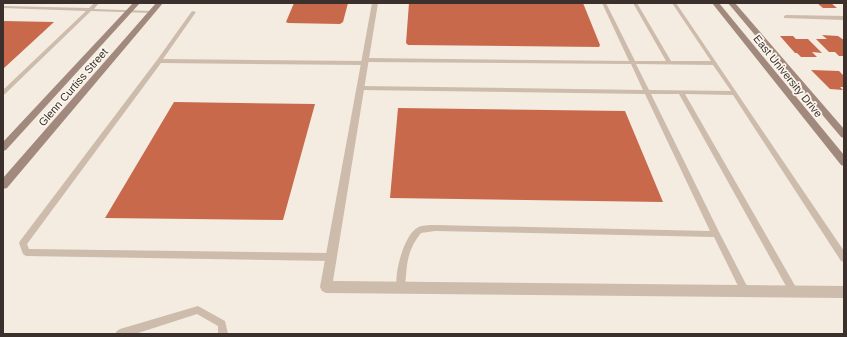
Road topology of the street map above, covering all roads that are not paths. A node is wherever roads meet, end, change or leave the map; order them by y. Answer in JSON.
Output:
{"nodes":[{"id":1,"x":97,"y":3,"type":"edge"},
{"id":2,"x":137,"y":3,"type":"edge"},
{"id":3,"x":160,"y":3,"type":"edge"},
{"id":4,"x":375,"y":3,"type":"edge"},
{"id":5,"x":604,"y":3,"type":"edge"},
{"id":6,"x":634,"y":3,"type":"edge"},
{"id":7,"x":674,"y":3,"type":"edge"},
{"id":8,"x":715,"y":3,"type":"edge"},
{"id":9,"x":731,"y":3,"type":"edge"},
{"id":10,"x":3,"y":8,"type":"edge"},
{"id":11,"x":90,"y":10,"type":"junction"},
{"id":12,"x":129,"y":12,"type":"junction"},
{"id":13,"x":152,"y":12,"type":"junction"},
{"id":14,"x":194,"y":12,"type":"dead end"},
{"id":15,"x":786,"y":17,"type":"dead end"},
{"id":16,"x":844,"y":18,"type":"edge"},
{"id":17,"x":159,"y":61,"type":"junction"},
{"id":18,"x":365,"y":62,"type":"junction"},
{"id":19,"x":633,"y":62,"type":"junction"},
{"id":20,"x":669,"y":62,"type":"junction"},
{"id":21,"x":715,"y":63,"type":"junction"},
{"id":22,"x":360,"y":88,"type":"junction"},
{"id":23,"x":648,"y":92,"type":"junction"},
{"id":24,"x":681,"y":92,"type":"junction"},
{"id":25,"x":3,"y":93,"type":"edge"},
{"id":26,"x":735,"y":93,"type":"junction"},
{"id":27,"x":844,"y":135,"type":"edge"},
{"id":28,"x":3,"y":148,"type":"edge"},
{"id":29,"x":844,"y":162,"type":"edge"},
{"id":30,"x":3,"y":185,"type":"edge"},
{"id":31,"x":716,"y":234,"type":"junction"},
{"id":32,"x":332,"y":257,"type":"junction"},
{"id":33,"x":844,"y":258,"type":"edge"},
{"id":34,"x":401,"y":288,"type":"junction"},
{"id":35,"x":745,"y":291,"type":"junction"},
{"id":36,"x":794,"y":292,"type":"junction"},
{"id":37,"x":844,"y":292,"type":"edge"},
{"id":38,"x":120,"y":334,"type":"edge"},
{"id":39,"x":223,"y":334,"type":"edge"}],
"edges":[{"from":1,"to":11,"type":"lane"},
{"from":2,"to":12,"type":"street","name":"Glenn Curtiss Street"},
{"from":3,"to":13,"type":"street","name":"Glenn Curtiss Street"},
{"from":4,"to":18,"type":"street"},
{"from":5,"to":19,"type":"lane"},
{"from":6,"to":20,"type":"lane"},
{"from":7,"to":21,"type":"lane"},
{"from":8,"to":29,"type":"street","name":"East University Drive"},
{"from":9,"to":27,"type":"street","name":"East University Drive"},
{"from":10,"to":11,"type":"lane"},
{"from":11,"to":12,"type":"lane"},
{"from":11,"to":25,"type":"lane"},
{"from":12,"to":13,"type":"lane"},
{"from":12,"to":28,"type":"street","name":"Glenn Curtiss Street"},
{"from":13,"to":30,"type":"street","name":"Glenn Curtiss Street"},
{"from":14,"to":17,"type":"lane"},
{"from":15,"to":16,"type":"street"},
{"from":17,"to":18,"type":"lane"},
{"from":17,"to":32,"type":"lane"},
{"from":18,"to":19,"type":"lane"},
{"from":18,"to":22,"type":"street"},
{"from":19,"to":20,"type":"lane"},
{"from":19,"to":23,"type":"lane"},
{"from":20,"to":21,"type":"lane"},
{"from":21,"to":26,"type":"lane"},
{"from":22,"to":23,"type":"lane"},
{"from":22,"to":32,"type":"street"},
{"from":23,"to":24,"type":"lane"},
{"from":23,"to":31,"type":"lane"},
{"from":24,"to":26,"type":"lane"},
{"from":24,"to":36,"type":"lane"},
{"from":26,"to":33,"type":"lane"},
{"from":31,"to":34,"type":"lane"},
{"from":31,"to":35,"type":"lane"},
{"from":32,"to":34,"type":"street"},
{"from":34,"to":35,"type":"street"},
{"from":35,"to":36,"type":"street"},
{"from":36,"to":37,"type":"street"},
{"from":38,"to":39,"type":"lane"}]}
